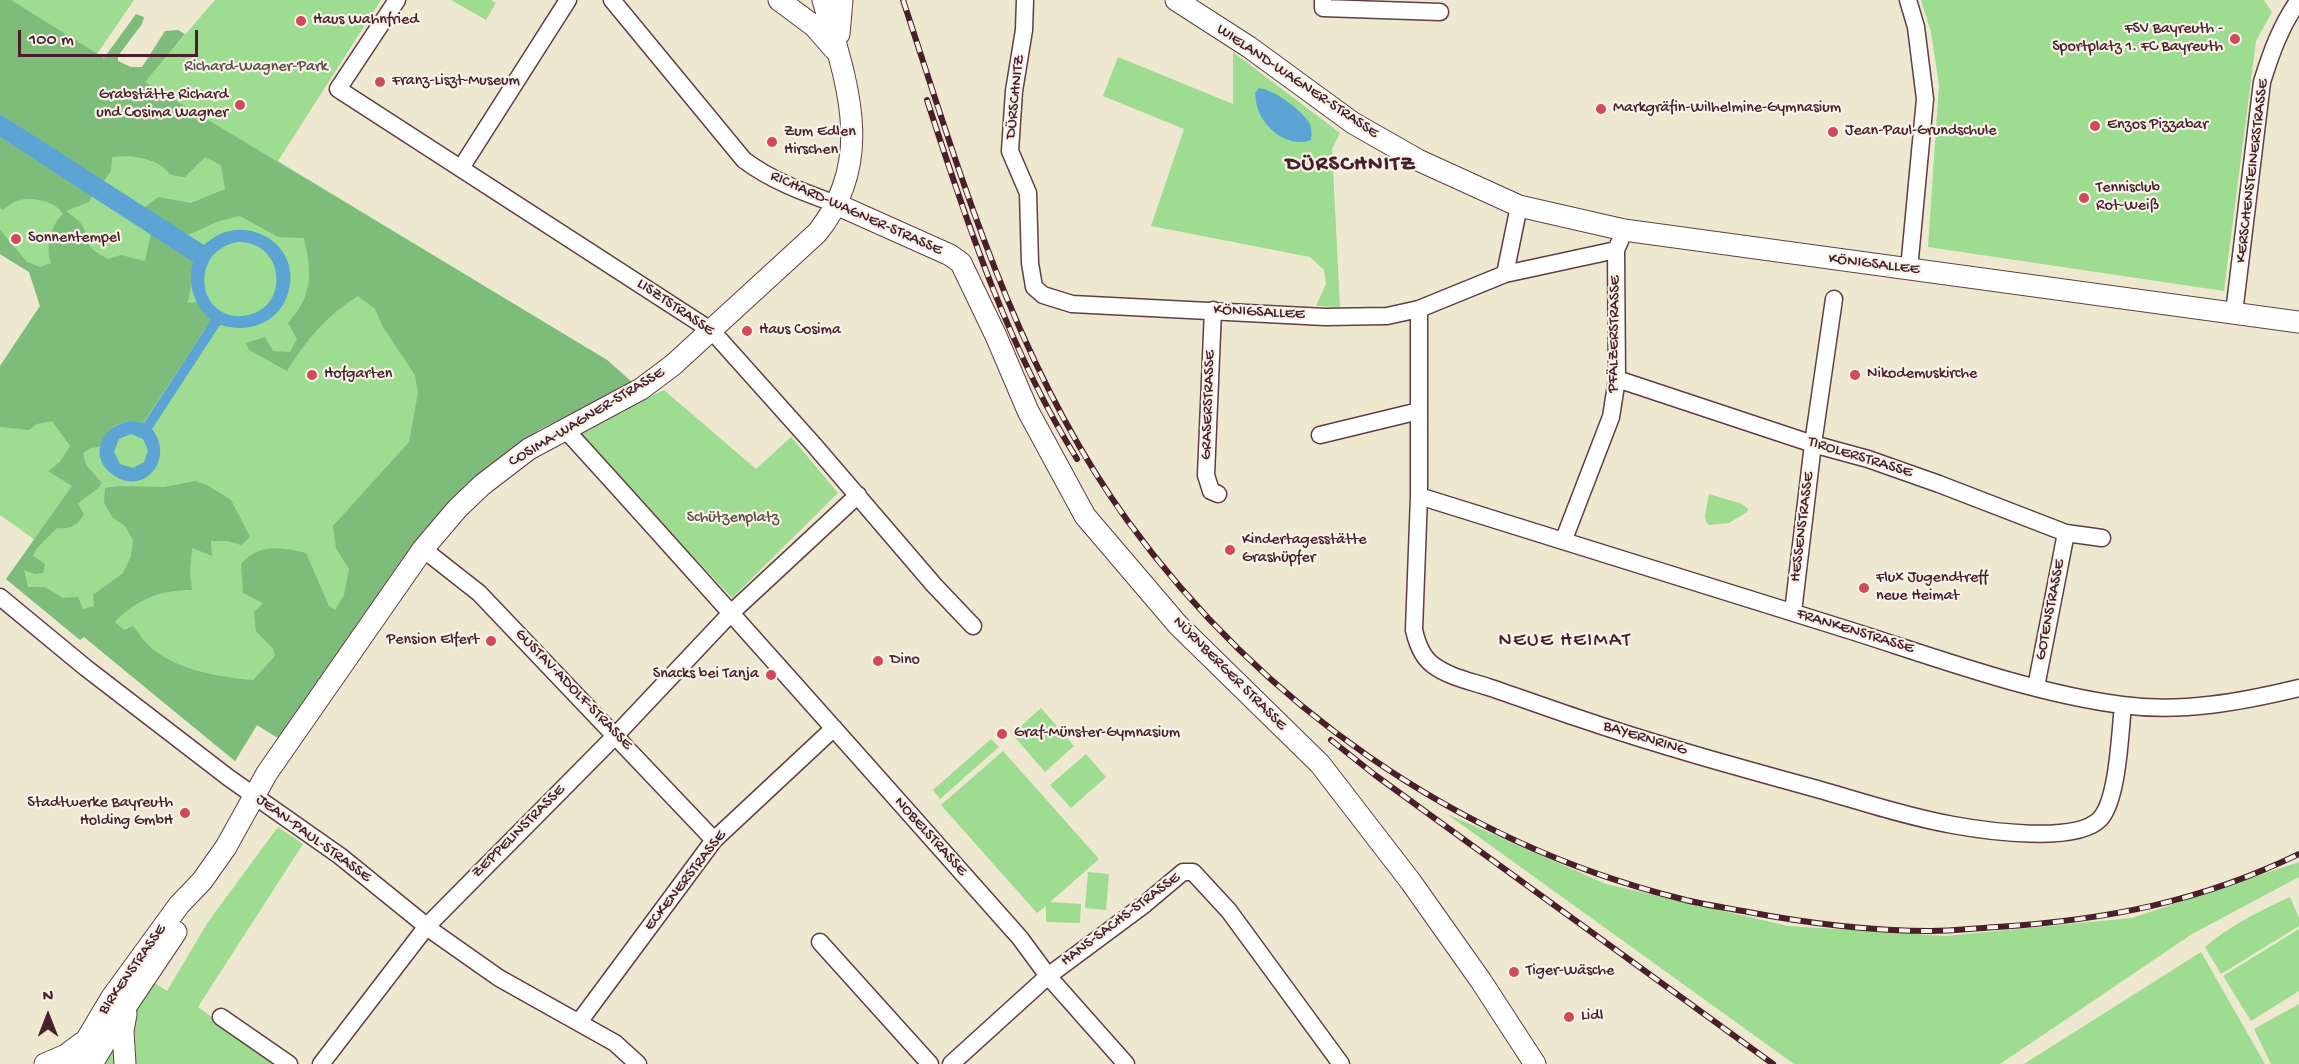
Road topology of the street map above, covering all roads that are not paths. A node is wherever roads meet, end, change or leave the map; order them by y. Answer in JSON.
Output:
{"nodes":[{"id":1,"x":398,"y":0,"type":"edge"},
{"id":2,"x":568,"y":0,"type":"edge"},
{"id":3,"x":612,"y":0,"type":"edge"},
{"id":4,"x":779,"y":0,"type":"edge"},
{"id":5,"x":823,"y":0,"type":"edge"},
{"id":6,"x":842,"y":0,"type":"edge"},
{"id":7,"x":1025,"y":0,"type":"edge"},
{"id":8,"x":1176,"y":0,"type":"edge"},
{"id":9,"x":1323,"y":0,"type":"edge"},
{"id":10,"x":1908,"y":0,"type":"edge"},
{"id":11,"x":2299,"y":0,"type":"edge"},
{"id":12,"x":1440,"y":12,"type":"dead end"},
{"id":13,"x":840,"y":58,"type":"junction"},
{"id":14,"x":461,"y":168,"type":"junction"},
{"id":15,"x":836,"y":204,"type":"junction"},
{"id":16,"x":1519,"y":206,"type":"junction"},
{"id":17,"x":1620,"y":240,"type":"junction"},
{"id":18,"x":961,"y":263,"type":"joint"},
{"id":19,"x":1030,"y":263,"type":"joint"},
{"id":20,"x":1909,"y":269,"type":"junction"},
{"id":21,"x":1505,"y":274,"type":"junction"},
{"id":22,"x":1834,"y":299,"type":"dead end"},
{"id":23,"x":1419,"y":309,"type":"junction"},
{"id":24,"x":1213,"y":310,"type":"junction"},
{"id":25,"x":2234,"y":313,"type":"junction"},
{"id":26,"x":2299,"y":322,"type":"edge"},
{"id":27,"x":712,"y":331,"type":"junction"},
{"id":28,"x":1617,"y":379,"type":"junction"},
{"id":29,"x":1419,"y":411,"type":"junction"},
{"id":30,"x":565,"y":429,"type":"junction"},
{"id":31,"x":1320,"y":435,"type":"dead end"},
{"id":32,"x":1813,"y":444,"type":"junction"},
{"id":33,"x":1218,"y":494,"type":"dead end"},
{"id":34,"x":858,"y":495,"type":"junction"},
{"id":35,"x":1419,"y":496,"type":"junction"},
{"id":36,"x":2066,"y":533,"type":"junction"},
{"id":37,"x":2102,"y":538,"type":"dead end"},
{"id":38,"x":1564,"y":539,"type":"junction"},
{"id":39,"x":423,"y":549,"type":"junction"},
{"id":40,"x":0,"y":597,"type":"edge"},
{"id":41,"x":1793,"y":612,"type":"junction"},
{"id":42,"x":731,"y":613,"type":"junction"},
{"id":43,"x":973,"y":626,"type":"dead end"},
{"id":44,"x":2036,"y":687,"type":"junction"},
{"id":45,"x":2299,"y":688,"type":"edge"},
{"id":46,"x":2123,"y":705,"type":"junction"},
{"id":47,"x":834,"y":728,"type":"junction"},
{"id":48,"x":616,"y":735,"type":"junction"},
{"id":49,"x":254,"y":796,"type":"junction"},
{"id":50,"x":714,"y":840,"type":"junction"},
{"id":51,"x":202,"y":881,"type":"junction"},
{"id":52,"x":427,"y":926,"type":"junction"},
{"id":53,"x":820,"y":942,"type":"dead end"},
{"id":54,"x":1048,"y":976,"type":"junction"},
{"id":55,"x":127,"y":1005,"type":"junction"},
{"id":56,"x":221,"y":1017,"type":"dead end"},
{"id":57,"x":579,"y":1022,"type":"junction"},
{"id":58,"x":83,"y":1043,"type":"junction"},
{"id":59,"x":45,"y":1064,"type":"edge"},
{"id":60,"x":72,"y":1064,"type":"edge"},
{"id":61,"x":92,"y":1064,"type":"edge"},
{"id":62,"x":125,"y":1064,"type":"edge"},
{"id":63,"x":289,"y":1064,"type":"edge"},
{"id":64,"x":321,"y":1064,"type":"edge"},
{"id":65,"x":638,"y":1064,"type":"edge"},
{"id":66,"x":930,"y":1064,"type":"edge"},
{"id":67,"x":951,"y":1064,"type":"edge"},
{"id":68,"x":1126,"y":1064,"type":"edge"},
{"id":69,"x":1341,"y":1064,"type":"edge"},
{"id":70,"x":1534,"y":1064,"type":"edge"}],
"edges":[{"from":1,"to":14,"type":"street","name":"LISZTSTRASSE"},
{"from":2,"to":14,"type":"street"},
{"from":3,"to":15,"type":"street","name":"RICHARD-WAGNER-STRASSE"},
{"from":4,"to":13,"type":"main road"},
{"from":5,"to":13,"type":"main road"},
{"from":6,"to":13,"type":"main road"},
{"from":7,"to":19,"type":"street","name":"DÜRSCHNITZ"},
{"from":8,"to":16,"type":"main road","name":"WIELAND-WAGNER-STRASSE"},
{"from":9,"to":12,"type":"street"},
{"from":10,"to":20,"type":"street"},
{"from":11,"to":25,"type":"street","name":"KERSCHENSTEINERSTRASSE"},
{"from":13,"to":15,"type":"main road","name":"COSIMA-WAGNER-STRASSE"},
{"from":14,"to":27,"type":"street","name":"LISZTSTRASSE"},
{"from":15,"to":18,"type":"main road","name":"RICHARD-WAGNER-STRASSE"},
{"from":15,"to":27,"type":"main road","name":"COSIMA-WAGNER-STRASSE"},
{"from":16,"to":17,"type":"main road","name":"KÖNIGSALLEE"},
{"from":16,"to":21,"type":"street"},
{"from":17,"to":20,"type":"main road","name":"KÖNIGSALLEE"},
{"from":17,"to":21,"type":"street","name":"KÖNIGSALLEE"},
{"from":17,"to":28,"type":"street","name":"PFÄLZERSTRASSE"},
{"from":18,"to":70,"type":"main road","name":"NÜRNBERGER STRASSE"},
{"from":19,"to":24,"type":"street","name":"KÖNIGSALLEE"},
{"from":20,"to":25,"type":"main road","name":"KÖNIGSALLEE"},
{"from":21,"to":23,"type":"street","name":"KÖNIGSALLEE"},
{"from":22,"to":32,"type":"street","name":"HESSENSTRASSE"},
{"from":23,"to":24,"type":"street","name":"KÖNIGSALLEE"},
{"from":23,"to":29,"type":"street","name":"BAYERNRING"},
{"from":24,"to":33,"type":"street","name":"GRASERSTRASSE"},
{"from":25,"to":26,"type":"main road","name":"KÖNIGSALLEE"},
{"from":27,"to":30,"type":"main road","name":"COSIMA-WAGNER-STRASSE"},
{"from":27,"to":34,"type":"street","name":"LISZTSTRASSE"},
{"from":28,"to":32,"type":"street","name":"TIROLERSTRASSE"},
{"from":28,"to":38,"type":"street","name":"PFÄLZERSTRASSE"},
{"from":29,"to":31,"type":"street"},
{"from":29,"to":35,"type":"street","name":"BAYERNRING"},
{"from":30,"to":39,"type":"main road","name":"COSIMA-WAGNER-STRASSE"},
{"from":30,"to":42,"type":"street"},
{"from":32,"to":36,"type":"street","name":"TIROLERSTRASSE"},
{"from":32,"to":41,"type":"street","name":"HESSENSTRASSE"},
{"from":34,"to":42,"type":"street"},
{"from":34,"to":43,"type":"street","name":"LISZTSTRASSE"},
{"from":35,"to":38,"type":"street","name":"FRANKENSTRASSE"},
{"from":35,"to":46,"type":"street","name":"BAYERNRING"},
{"from":36,"to":37,"type":"street","name":"TIROLERSTRASSE"},
{"from":36,"to":44,"type":"street","name":"GOTENSTRASSE"},
{"from":38,"to":41,"type":"street","name":"FRANKENSTRASSE"},
{"from":39,"to":48,"type":"street","name":"GUSTAV-ADOLF-STRASSE"},
{"from":39,"to":49,"type":"main road","name":"COSIMA-WAGNER-STRASSE"},
{"from":40,"to":49,"type":"street","name":"JEAN-PAUL-STRASSE"},
{"from":41,"to":44,"type":"street","name":"FRANKENSTRASSE"},
{"from":42,"to":47,"type":"street","name":"NOBELSTRASSE"},
{"from":42,"to":48,"type":"street","name":"ZEPPELINSTRASSE"},
{"from":44,"to":46,"type":"street","name":"FRANKENSTRASSE"},
{"from":45,"to":46,"type":"street","name":"FRANKENSTRASSE"},
{"from":47,"to":50,"type":"street","name":"ECKENERSTRASSE"},
{"from":47,"to":54,"type":"street","name":"NOBELSTRASSE"},
{"from":48,"to":50,"type":"street","name":"GUSTAV-ADOLF-STRASSE"},
{"from":48,"to":52,"type":"street","name":"ZEPPELINSTRASSE"},
{"from":49,"to":51,"type":"main road","name":"BIRKENSTRASSE"},
{"from":49,"to":52,"type":"street","name":"JEAN-PAUL-STRASSE"},
{"from":50,"to":57,"type":"street","name":"ECKENERSTRASSE"},
{"from":51,"to":55,"type":"main road","name":"BIRKENSTRASSE"},
{"from":51,"to":58,"type":"main road","name":"BIRKENSTRASSE"},
{"from":52,"to":57,"type":"street","name":"JEAN-PAUL-STRASSE"},
{"from":52,"to":64,"type":"street","name":"ZEPPELINSTRASSE"},
{"from":53,"to":66,"type":"street"},
{"from":54,"to":67,"type":"street","name":"HANS-SACHS-STRASSE"},
{"from":54,"to":68,"type":"street","name":"NOBELSTRASSE"},
{"from":54,"to":69,"type":"street","name":"HANS-SACHS-STRASSE"},
{"from":55,"to":61,"type":"main road","name":"BIRKENSTRASSE"},
{"from":55,"to":62,"type":"main road"},
{"from":56,"to":63,"type":"street"},
{"from":57,"to":65,"type":"street","name":"JEAN-PAUL-STRASSE"},
{"from":58,"to":59,"type":"main road"},
{"from":58,"to":60,"type":"main road","name":"BIRKENSTRASSE"}]}
